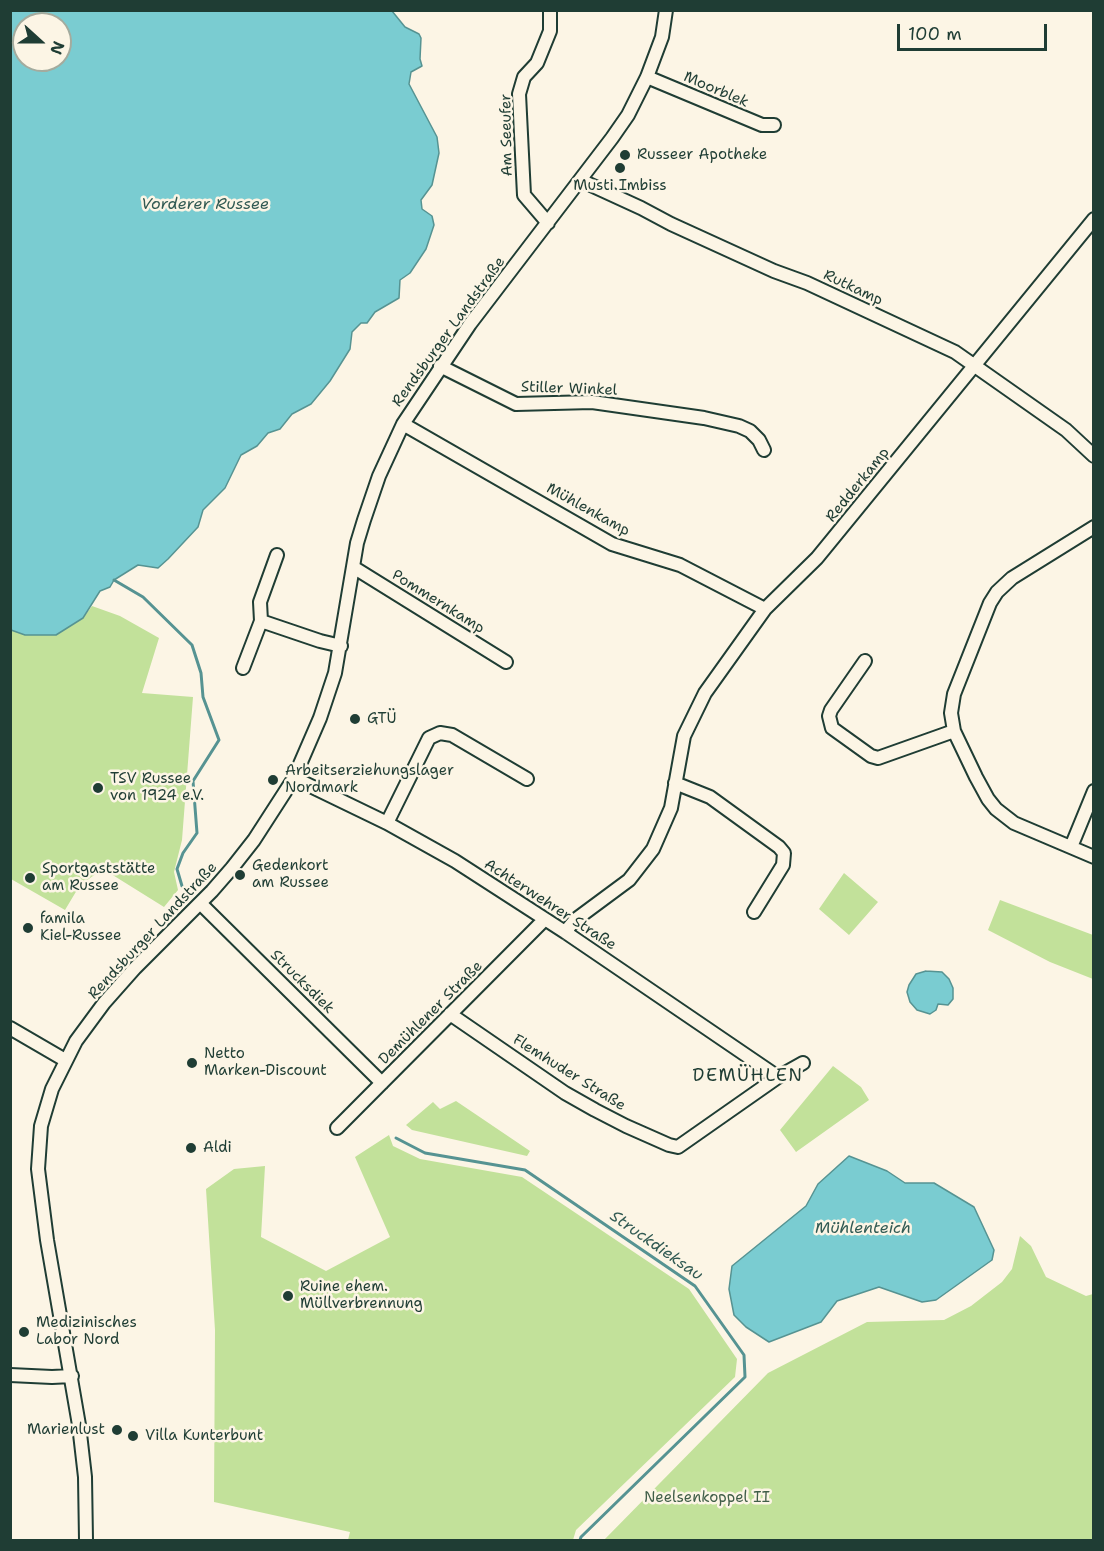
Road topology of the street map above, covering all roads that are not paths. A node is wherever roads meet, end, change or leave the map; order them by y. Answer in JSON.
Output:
{"nodes":[{"id":1,"x":550,"y":10,"type":"edge"},
{"id":2,"x":666,"y":10,"type":"edge"},
{"id":3,"x":647,"y":77,"type":"junction"},
{"id":4,"x":774,"y":125,"type":"dead end"},
{"id":5,"x":580,"y":180,"type":"junction"},
{"id":6,"x":1094,"y":219,"type":"edge"},
{"id":7,"x":548,"y":223,"type":"junction"},
{"id":8,"x":975,"y":364,"type":"junction"},
{"id":9,"x":440,"y":366,"type":"junction"},
{"id":10,"x":403,"y":424,"type":"junction"},
{"id":11,"x":764,"y":450,"type":"dead end"},
{"id":12,"x":1094,"y":456,"type":"edge"},
{"id":13,"x":1094,"y":527,"type":"edge"},
{"id":14,"x":277,"y":555,"type":"dead end"},
{"id":15,"x":353,"y":567,"type":"junction"},
{"id":16,"x":765,"y":609,"type":"junction"},
{"id":17,"x":261,"y":621,"type":"junction"},
{"id":18,"x":341,"y":646,"type":"junction"},
{"id":19,"x":865,"y":661,"type":"dead end"},
{"id":20,"x":506,"y":662,"type":"dead end"},
{"id":21,"x":243,"y":668,"type":"dead end"},
{"id":22,"x":954,"y":731,"type":"junction"},
{"id":23,"x":294,"y":778,"type":"junction"},
{"id":24,"x":527,"y":779,"type":"dead end"},
{"id":25,"x":675,"y":783,"type":"junction"},
{"id":26,"x":1094,"y":791,"type":"edge"},
{"id":27,"x":387,"y":823,"type":"junction"},
{"id":28,"x":1071,"y":847,"type":"junction"},
{"id":29,"x":1094,"y":857,"type":"edge"},
{"id":30,"x":200,"y":903,"type":"junction"},
{"id":31,"x":754,"y":912,"type":"dead end"},
{"id":32,"x":545,"y":919,"type":"junction"},
{"id":33,"x":565,"y":932,"type":"junction"},
{"id":34,"x":450,"y":1014,"type":"junction"},
{"id":35,"x":10,"y":1028,"type":"edge"},
{"id":36,"x":65,"y":1060,"type":"junction"},
{"id":37,"x":803,"y":1063,"type":"dead end"},
{"id":38,"x":778,"y":1077,"type":"junction"},
{"id":39,"x":382,"y":1083,"type":"junction"},
{"id":40,"x":337,"y":1128,"type":"dead end"},
{"id":41,"x":10,"y":1375,"type":"edge"},
{"id":42,"x":72,"y":1376,"type":"junction"},
{"id":43,"x":86,"y":1540,"type":"edge"}],
"edges":[{"from":1,"to":7,"type":"street","name":"Am Seeufer"},
{"from":2,"to":3,"type":"street","name":"Rendsburger Landstraße"},
{"from":3,"to":4,"type":"street","name":"Moorblek"},
{"from":3,"to":5,"type":"street","name":"Rendsburger Landstraße"},
{"from":5,"to":7,"type":"street","name":"Rendsburger Landstraße"},
{"from":5,"to":8,"type":"street","name":"Rutkamp"},
{"from":6,"to":8,"type":"street","name":"Redderkamp"},
{"from":7,"to":9,"type":"street","name":"Rendsburger Landstraße"},
{"from":8,"to":12,"type":"street","name":"Rutkamp"},
{"from":8,"to":16,"type":"street","name":"Redderkamp"},
{"from":9,"to":10,"type":"street","name":"Rendsburger Landstraße"},
{"from":9,"to":11,"type":"street","name":"Stiller Winkel"},
{"from":10,"to":15,"type":"street","name":"Rendsburger Landstraße"},
{"from":10,"to":16,"type":"street","name":"Mühlenkamp"},
{"from":13,"to":22,"type":"street"},
{"from":14,"to":17,"type":"street"},
{"from":15,"to":18,"type":"street","name":"Rendsburger Landstraße"},
{"from":15,"to":20,"type":"street","name":"Pommernkamp"},
{"from":16,"to":25,"type":"street","name":"Redderkamp"},
{"from":17,"to":18,"type":"street"},
{"from":17,"to":21,"type":"street"},
{"from":18,"to":23,"type":"street","name":"Rendsburger Landstraße"},
{"from":19,"to":22,"type":"street"},
{"from":22,"to":28,"type":"street"},
{"from":23,"to":27,"type":"street","name":"Achterwehrer Straße"},
{"from":23,"to":30,"type":"street","name":"Rendsburger Landstraße"},
{"from":24,"to":27,"type":"street"},
{"from":25,"to":31,"type":"street"},
{"from":25,"to":33,"type":"street","name":"Redderkamp"},
{"from":26,"to":28,"type":"street"},
{"from":27,"to":32,"type":"street","name":"Achterwehrer Straße"},
{"from":28,"to":29,"type":"street"},
{"from":30,"to":36,"type":"street","name":"Rendsburger Landstraße"},
{"from":30,"to":39,"type":"street","name":"Strucksdiek"},
{"from":32,"to":33,"type":"street","name":"Achterwehrer Straße"},
{"from":32,"to":34,"type":"street","name":"Demühlener Straße"},
{"from":33,"to":38,"type":"street","name":"Achterwehrer Straße"},
{"from":34,"to":38,"type":"street","name":"Flemhuder Straße"},
{"from":34,"to":39,"type":"street","name":"Demühlener Straße"},
{"from":35,"to":36,"type":"street"},
{"from":36,"to":42,"type":"street","name":"Rendsburger Landstraße"},
{"from":37,"to":38,"type":"street"},
{"from":39,"to":40,"type":"street","name":"Demühlener Straße"},
{"from":41,"to":42,"type":"street"},
{"from":42,"to":43,"type":"street","name":"Rendsburger Landstraße"}]}
